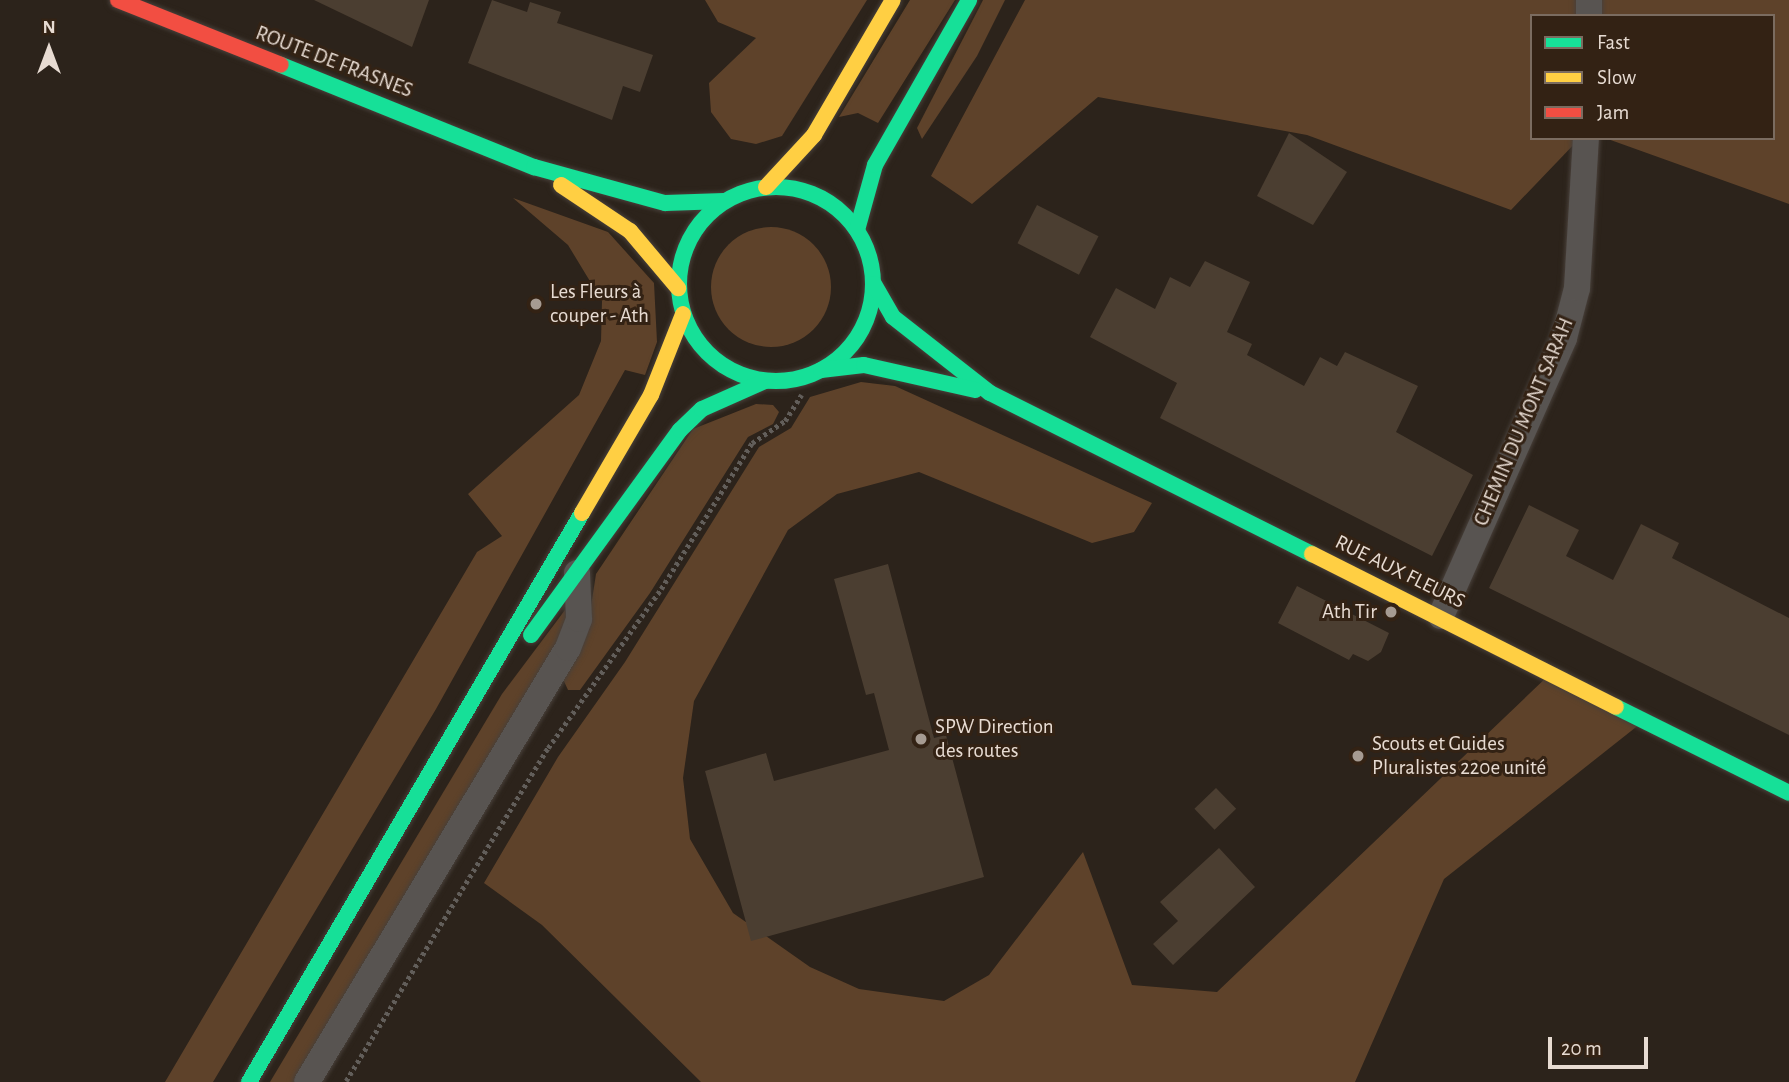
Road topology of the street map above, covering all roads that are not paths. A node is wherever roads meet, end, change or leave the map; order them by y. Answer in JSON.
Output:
{"nodes":[{"id":1,"x":118,"y":0,"type":"edge"},
{"id":2,"x":893,"y":0,"type":"edge"},
{"id":3,"x":970,"y":0,"type":"edge"},
{"id":4,"x":1586,"y":140,"type":"edge"},
{"id":5,"x":534,"y":167,"type":"junction"},
{"id":6,"x":766,"y":187,"type":"junction"},
{"id":7,"x":724,"y":201,"type":"junction"},
{"id":8,"x":857,"y":230,"type":"junction"},
{"id":9,"x":874,"y":284,"type":"junction"},
{"id":10,"x":678,"y":288,"type":"junction"},
{"id":11,"x":682,"y":314,"type":"junction"},
{"id":12,"x":813,"y":373,"type":"junction"},
{"id":13,"x":765,"y":381,"type":"junction"},
{"id":14,"x":990,"y":393,"type":"junction"},
{"id":15,"x":577,"y":573,"type":"junction"},
{"id":16,"x":1441,"y":616,"type":"junction"},
{"id":17,"x":471,"y":711,"type":"junction"},
{"id":18,"x":1789,"y":793,"type":"edge"},
{"id":19,"x":249,"y":1082,"type":"edge"},
{"id":20,"x":307,"y":1082,"type":"edge"}],
"edges":[{"from":1,"to":5,"type":"main road","name":"ROUTE DE FRASNES"},
{"from":2,"to":6,"type":"main road"},
{"from":3,"to":8,"type":"main road"},
{"from":4,"to":16,"type":"street","name":"CHEMIN DU MONT SARAH"},
{"from":5,"to":7,"type":"main road","name":"ROUTE DE FRASNES"},
{"from":5,"to":10,"type":"main road","name":"ROUTE DE FRASNES"},
{"from":6,"to":7,"type":"main road"},
{"from":6,"to":8,"type":"main road"},
{"from":7,"to":10,"type":"main road"},
{"from":8,"to":9,"type":"main road"},
{"from":9,"to":12,"type":"main road"},
{"from":9,"to":14,"type":"main road","name":"RUE AUX FLEURS"},
{"from":10,"to":11,"type":"main road"},
{"from":11,"to":13,"type":"main road"},
{"from":11,"to":17,"type":"main road"},
{"from":12,"to":13,"type":"main road"},
{"from":12,"to":14,"type":"main road","name":"RUE AUX FLEURS"},
{"from":13,"to":15,"type":"main road"},
{"from":14,"to":16,"type":"main road","name":"RUE AUX FLEURS"},
{"from":15,"to":17,"type":"main road"},
{"from":15,"to":20,"type":"street"},
{"from":16,"to":18,"type":"main road","name":"RUE AUX FLEURS"},
{"from":17,"to":19,"type":"main road"}]}
